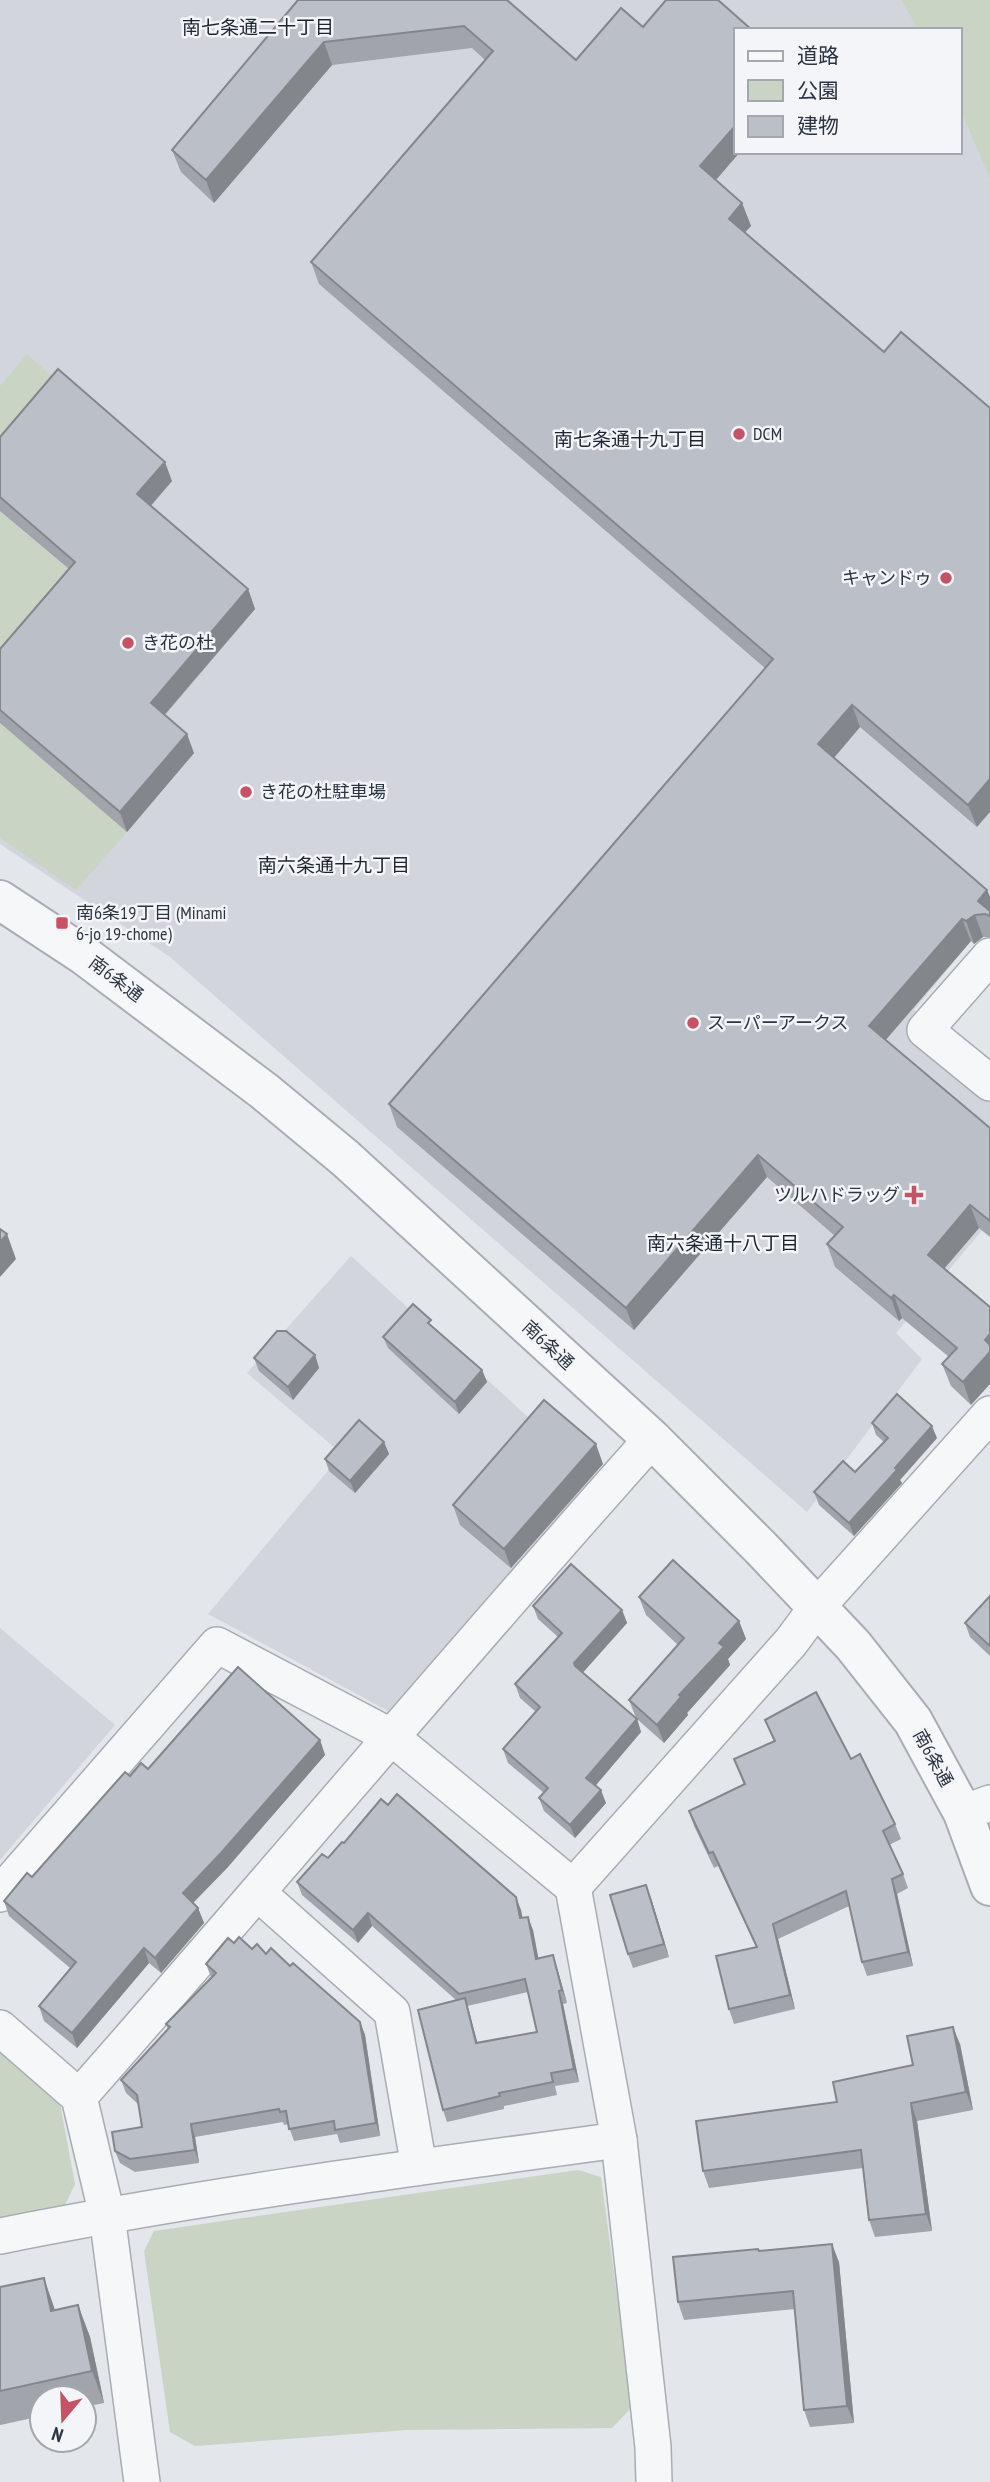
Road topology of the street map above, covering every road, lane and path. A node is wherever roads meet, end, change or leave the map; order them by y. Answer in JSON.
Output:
{"nodes":[{"id":1,"x":0,"y":900,"type":"edge"},
{"id":2,"x":990,"y":956,"type":"edge"},
{"id":3,"x":990,"y":1083,"type":"edge"},
{"id":4,"x":990,"y":1414,"type":"edge"},
{"id":5,"x":652,"y":1439,"type":"junction"},
{"id":6,"x":817,"y":1607,"type":"junction"},
{"id":7,"x":390,"y":1736,"type":"junction"},
{"id":8,"x":976,"y":1808,"type":"edge"},
{"id":9,"x":990,"y":1886,"type":"edge"},
{"id":10,"x":573,"y":1887,"type":"junction"},
{"id":11,"x":258,"y":1893,"type":"junction"},
{"id":12,"x":0,"y":1894,"type":"edge"},
{"id":13,"x":0,"y":2028,"type":"edge"},
{"id":14,"x":79,"y":2097,"type":"junction"},
{"id":15,"x":619,"y":2140,"type":"junction"},
{"id":16,"x":419,"y":2167,"type":"junction"},
{"id":17,"x":107,"y":2215,"type":"junction"},
{"id":18,"x":0,"y":2236,"type":"edge"},
{"id":19,"x":142,"y":2482,"type":"edge"},
{"id":20,"x":654,"y":2482,"type":"edge"}],
"edges":[{"from":1,"to":5,"type":"street","name":"南6条通"},
{"from":2,"to":3,"type":"street"},
{"from":4,"to":6,"type":"street"},
{"from":5,"to":6,"type":"street","name":"南6条通"},
{"from":5,"to":7,"type":"street"},
{"from":6,"to":8,"type":"street","name":"南6条通"},
{"from":6,"to":10,"type":"street"},
{"from":7,"to":10,"type":"street"},
{"from":7,"to":11,"type":"street"},
{"from":7,"to":12,"type":"street"},
{"from":8,"to":9,"type":"street","name":"南6条通"},
{"from":10,"to":15,"type":"street"},
{"from":11,"to":14,"type":"street"},
{"from":11,"to":16,"type":"street"},
{"from":13,"to":14,"type":"street"},
{"from":14,"to":17,"type":"street"},
{"from":15,"to":16,"type":"street"},
{"from":15,"to":20,"type":"street"},
{"from":16,"to":17,"type":"street"},
{"from":17,"to":18,"type":"street"},
{"from":17,"to":19,"type":"street"}]}
